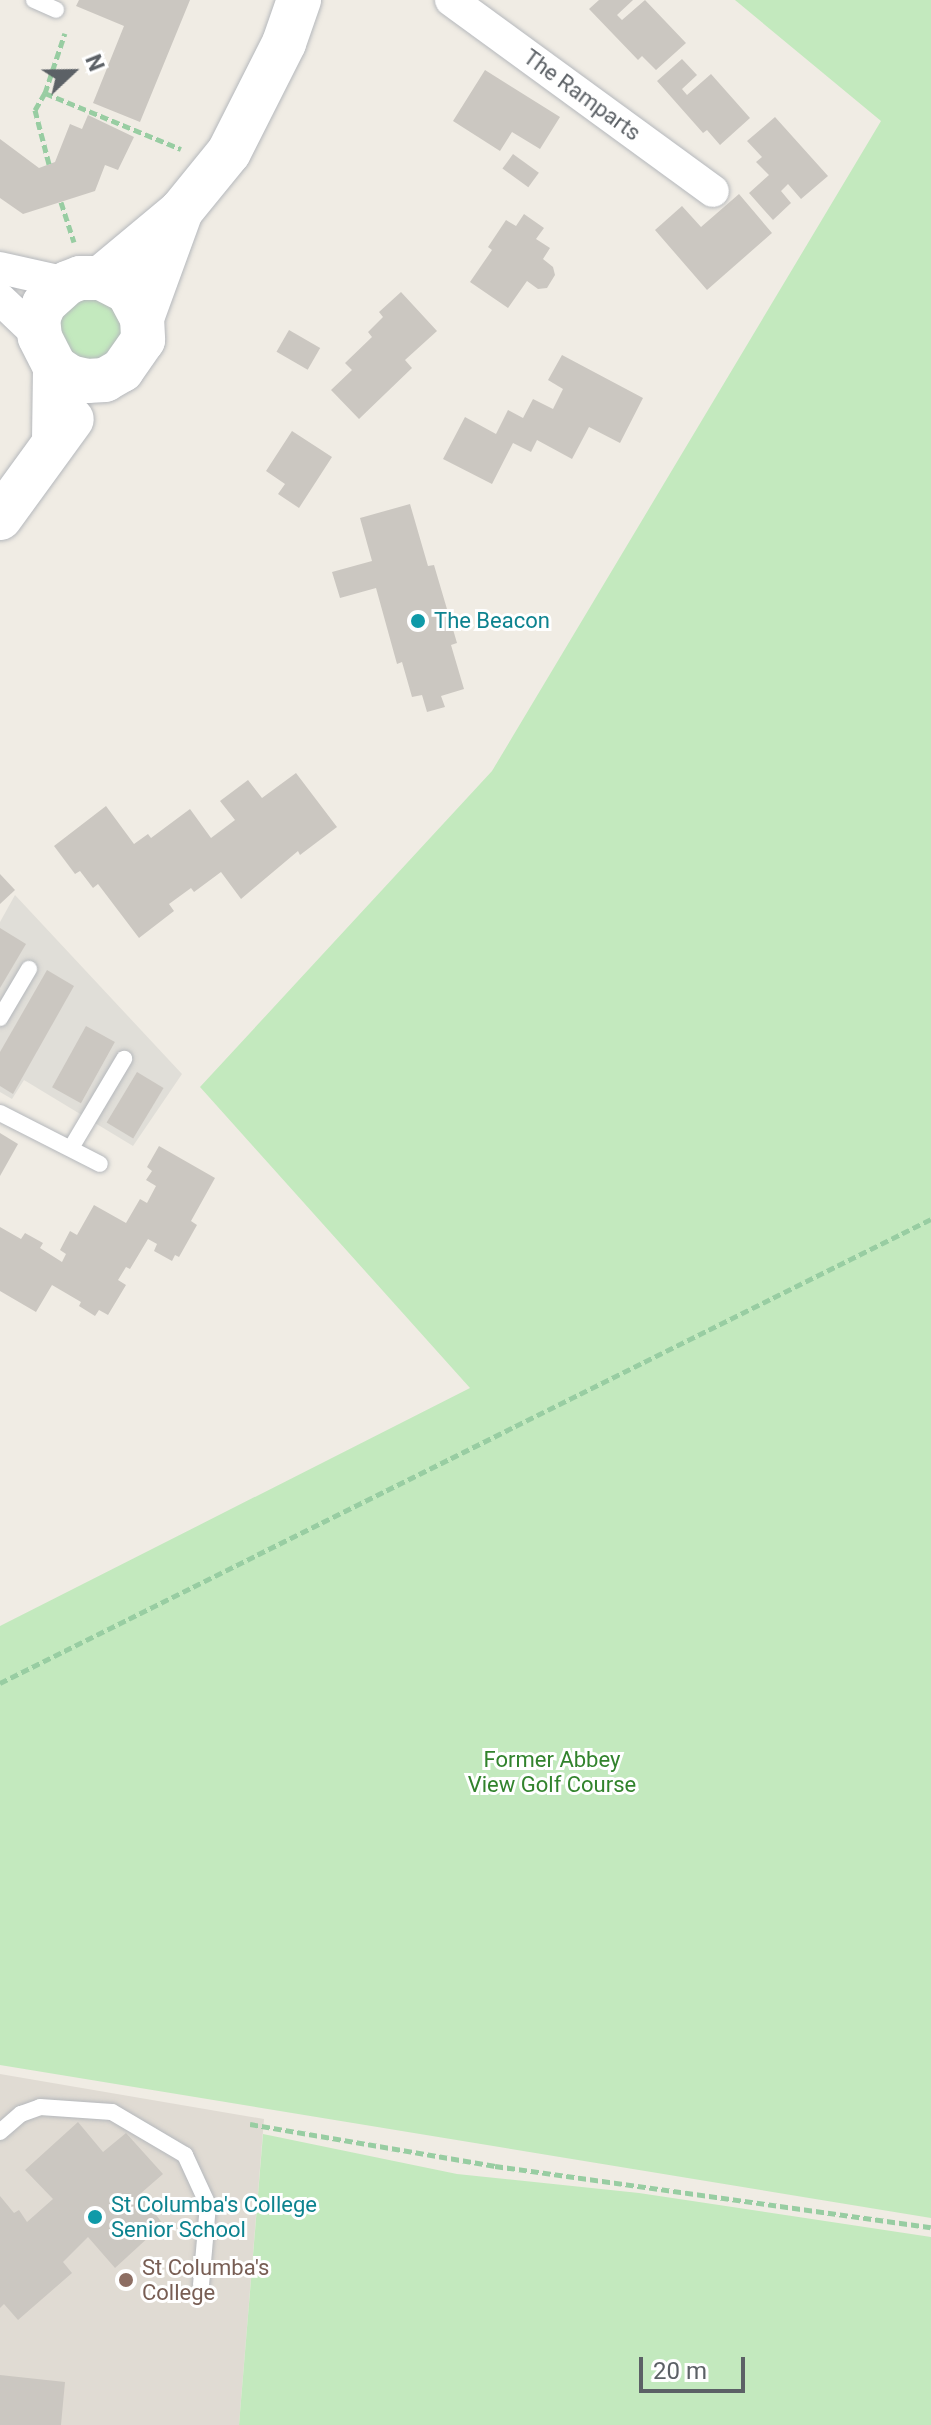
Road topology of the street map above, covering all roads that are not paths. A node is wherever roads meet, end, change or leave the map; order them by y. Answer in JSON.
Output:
{"nodes":[{"id":1,"x":34,"y":0,"type":"edge"},
{"id":2,"x":299,"y":0,"type":"edge"},
{"id":3,"x":451,"y":0,"type":"edge"},
{"id":4,"x":56,"y":10,"type":"dead end"},
{"id":5,"x":713,"y":191,"type":"dead end"},
{"id":6,"x":181,"y":211,"type":"junction"},
{"id":7,"x":78,"y":261,"type":"junction"},
{"id":8,"x":0,"y":268,"type":"edge"},
{"id":9,"x":0,"y":299,"type":"edge"},
{"id":10,"x":142,"y":318,"type":"junction"},
{"id":11,"x":48,"y":352,"type":"junction"},
{"id":12,"x":105,"y":380,"type":"junction"},
{"id":13,"x":54,"y":441,"type":"junction"},
{"id":14,"x":0,"y":518,"type":"edge"},
{"id":15,"x":29,"y":969,"type":"dead end"},
{"id":16,"x":0,"y":1018,"type":"edge"},
{"id":17,"x":124,"y":1059,"type":"dead end"},
{"id":18,"x":0,"y":1113,"type":"edge"},
{"id":19,"x":71,"y":1148,"type":"junction"},
{"id":20,"x":100,"y":1164,"type":"dead end"},
{"id":21,"x":0,"y":2132,"type":"edge"},
{"id":22,"x":201,"y":2285,"type":"dead end"}],
"edges":[{"from":1,"to":4,"type":"lane"},
{"from":2,"to":6,"type":"street"},
{"from":3,"to":5,"type":"street","name":"The Ramparts"},
{"from":6,"to":7,"type":"street"},
{"from":6,"to":10,"type":"street"},
{"from":7,"to":8,"type":"street"},
{"from":7,"to":10,"type":"street"},
{"from":7,"to":11,"type":"street"},
{"from":9,"to":11,"type":"street"},
{"from":10,"to":12,"type":"street"},
{"from":11,"to":12,"type":"street"},
{"from":11,"to":13,"type":"street"},
{"from":12,"to":13,"type":"street"},
{"from":13,"to":14,"type":"street"},
{"from":15,"to":16,"type":"lane"},
{"from":17,"to":19,"type":"lane"},
{"from":18,"to":19,"type":"lane"},
{"from":19,"to":20,"type":"lane"},
{"from":21,"to":22,"type":"lane"}]}
